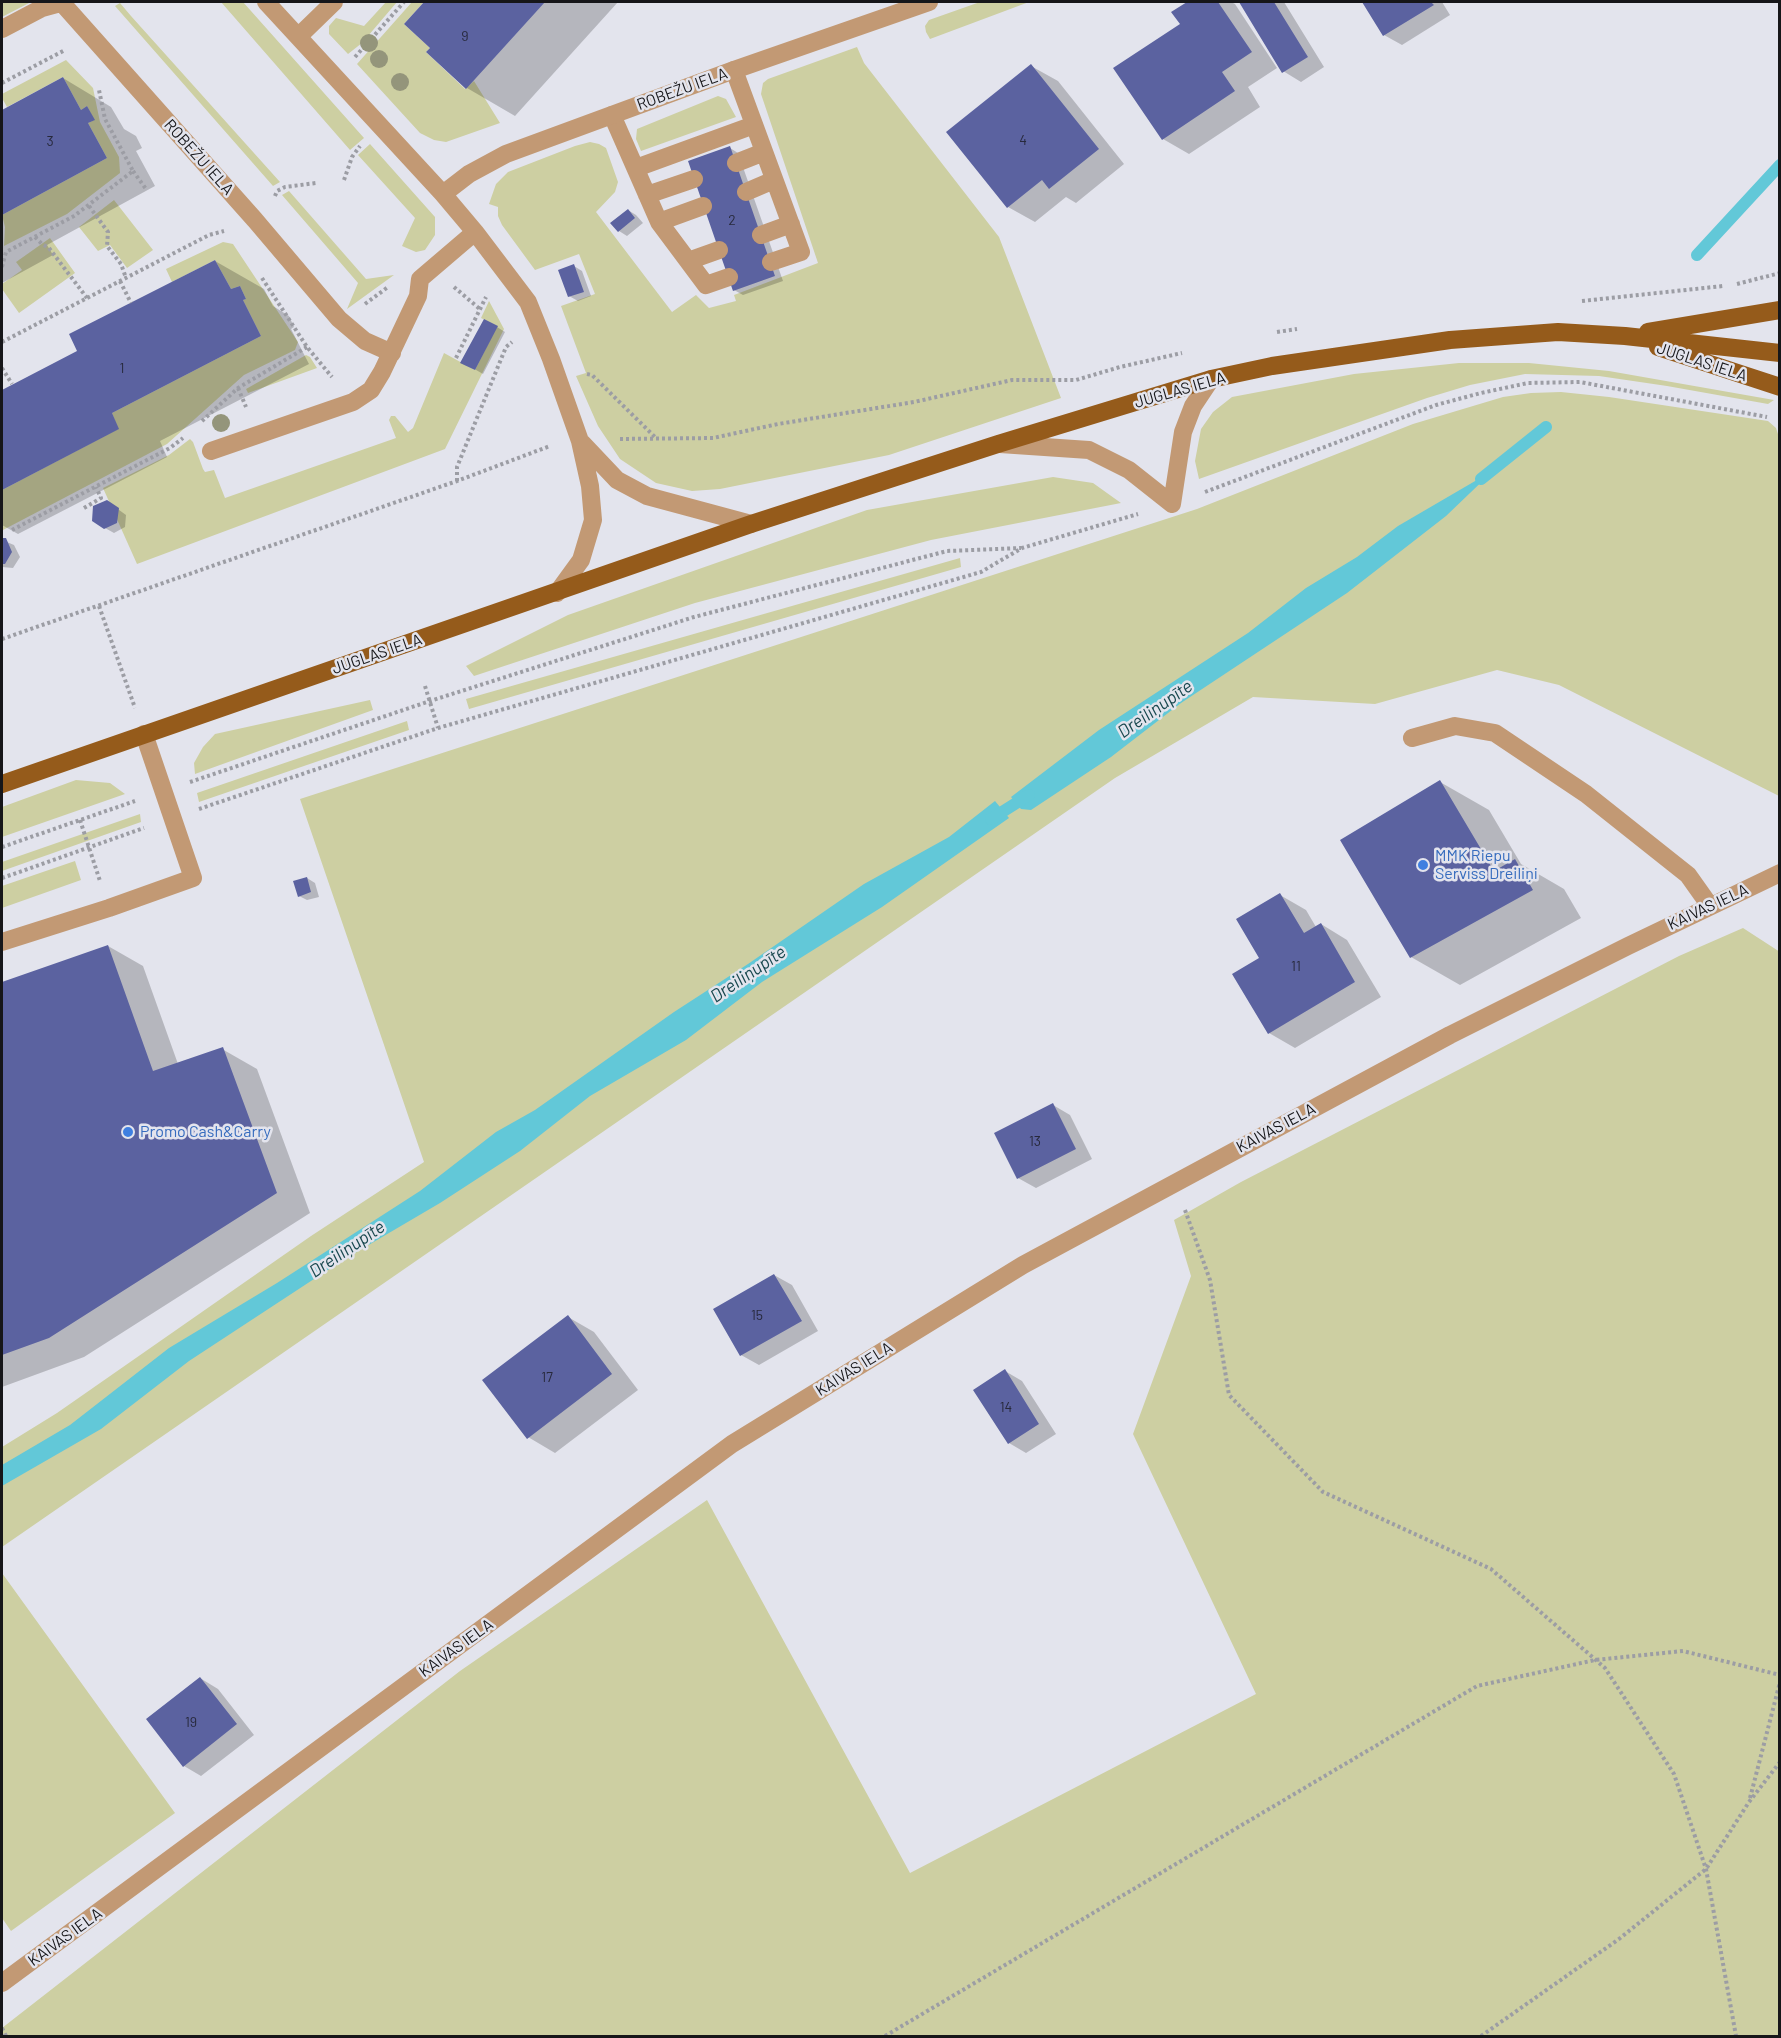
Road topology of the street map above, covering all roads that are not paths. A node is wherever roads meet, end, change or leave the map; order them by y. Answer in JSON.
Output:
{"nodes":[{"id":1,"x":63,"y":2,"type":"edge"},
{"id":2,"x":266,"y":2,"type":"edge"},
{"id":3,"x":334,"y":2,"type":"edge"},
{"id":4,"x":929,"y":2,"type":"edge"},
{"id":5,"x":2,"y":29,"type":"edge"},
{"id":6,"x":299,"y":36,"type":"junction"},
{"id":7,"x":734,"y":70,"type":"junction"},
{"id":8,"x":612,"y":115,"type":"junction"},
{"id":9,"x":754,"y":125,"type":"junction"},
{"id":10,"x":764,"y":152,"type":"junction"},
{"id":11,"x":736,"y":163,"type":"dead end"},
{"id":12,"x":636,"y":168,"type":"junction"},
{"id":13,"x":694,"y":179,"type":"dead end"},
{"id":14,"x":774,"y":180,"type":"junction"},
{"id":15,"x":746,"y":192,"type":"dead end"},
{"id":16,"x":443,"y":194,"type":"junction"},
{"id":17,"x":647,"y":195,"type":"junction"},
{"id":18,"x":704,"y":206,"type":"dead end"},
{"id":19,"x":659,"y":222,"type":"junction"},
{"id":20,"x":791,"y":224,"type":"junction"},
{"id":21,"x":475,"y":232,"type":"junction"},
{"id":22,"x":761,"y":235,"type":"dead end"},
{"id":23,"x":719,"y":250,"type":"dead end"},
{"id":24,"x":688,"y":261,"type":"junction"},
{"id":25,"x":771,"y":262,"type":"dead end"},
{"id":26,"x":729,"y":277,"type":"dead end"},
{"id":27,"x":1779,"y":310,"type":"edge"},
{"id":28,"x":1625,"y":336,"type":"junction"},
{"id":29,"x":392,"y":353,"type":"junction"},
{"id":30,"x":1779,"y":353,"type":"edge"},
{"id":31,"x":1211,"y":379,"type":"junction"},
{"id":32,"x":1779,"y":387,"type":"edge"},
{"id":33,"x":580,"y":441,"type":"junction"},
{"id":34,"x":998,"y":444,"type":"junction"},
{"id":35,"x":211,"y":451,"type":"dead end"},
{"id":36,"x":751,"y":524,"type":"junction"},
{"id":37,"x":557,"y":593,"type":"junction"},
{"id":38,"x":144,"y":734,"type":"junction"},
{"id":39,"x":1412,"y":738,"type":"dead end"},
{"id":40,"x":2,"y":784,"type":"edge"},
{"id":41,"x":1779,"y":873,"type":"edge"},
{"id":42,"x":1710,"y":906,"type":"junction"},
{"id":43,"x":2,"y":942,"type":"edge"},
{"id":44,"x":2,"y":1983,"type":"edge"}],
"edges":[{"from":1,"to":5,"type":"street","name":"ROBEŽU IELA"},
{"from":1,"to":29,"type":"street","name":"ROBEŽU IELA"},
{"from":2,"to":6,"type":"street"},
{"from":3,"to":6,"type":"street"},
{"from":4,"to":7,"type":"street","name":"ROBEŽU IELA"},
{"from":6,"to":16,"type":"street"},
{"from":7,"to":8,"type":"street","name":"ROBEŽU IELA"},
{"from":7,"to":9,"type":"street"},
{"from":8,"to":12,"type":"street"},
{"from":8,"to":16,"type":"street","name":"ROBEŽU IELA"},
{"from":9,"to":10,"type":"street"},
{"from":9,"to":12,"type":"street"},
{"from":10,"to":11,"type":"street"},
{"from":10,"to":14,"type":"street"},
{"from":12,"to":17,"type":"street"},
{"from":13,"to":17,"type":"street"},
{"from":14,"to":15,"type":"street"},
{"from":14,"to":20,"type":"street"},
{"from":16,"to":21,"type":"street"},
{"from":17,"to":19,"type":"street"},
{"from":18,"to":19,"type":"street"},
{"from":19,"to":24,"type":"street"},
{"from":20,"to":22,"type":"street"},
{"from":20,"to":25,"type":"street"},
{"from":21,"to":29,"type":"street"},
{"from":21,"to":33,"type":"street"},
{"from":23,"to":24,"type":"street"},
{"from":24,"to":26,"type":"street"},
{"from":27,"to":28,"type":"main road","name":"JUGLAS IELA"},
{"from":28,"to":30,"type":"main road","name":"JUGLAS IELA"},
{"from":28,"to":31,"type":"main road","name":"JUGLAS IELA"},
{"from":28,"to":32,"type":"main road","name":"JUGLAS IELA"},
{"from":29,"to":35,"type":"street"},
{"from":31,"to":34,"type":"main road","name":"JUGLAS IELA"},
{"from":31,"to":34,"type":"street"},
{"from":33,"to":36,"type":"street"},
{"from":33,"to":37,"type":"street"},
{"from":34,"to":36,"type":"main road","name":"JUGLAS IELA"},
{"from":36,"to":37,"type":"main road","name":"JUGLAS IELA"},
{"from":37,"to":38,"type":"main road","name":"JUGLAS IELA"},
{"from":38,"to":40,"type":"main road","name":"JUGLAS IELA"},
{"from":38,"to":43,"type":"street"},
{"from":39,"to":42,"type":"street"},
{"from":41,"to":42,"type":"street","name":"KAIVAS IELA"},
{"from":42,"to":44,"type":"street","name":"KAIVAS IELA"}]}
